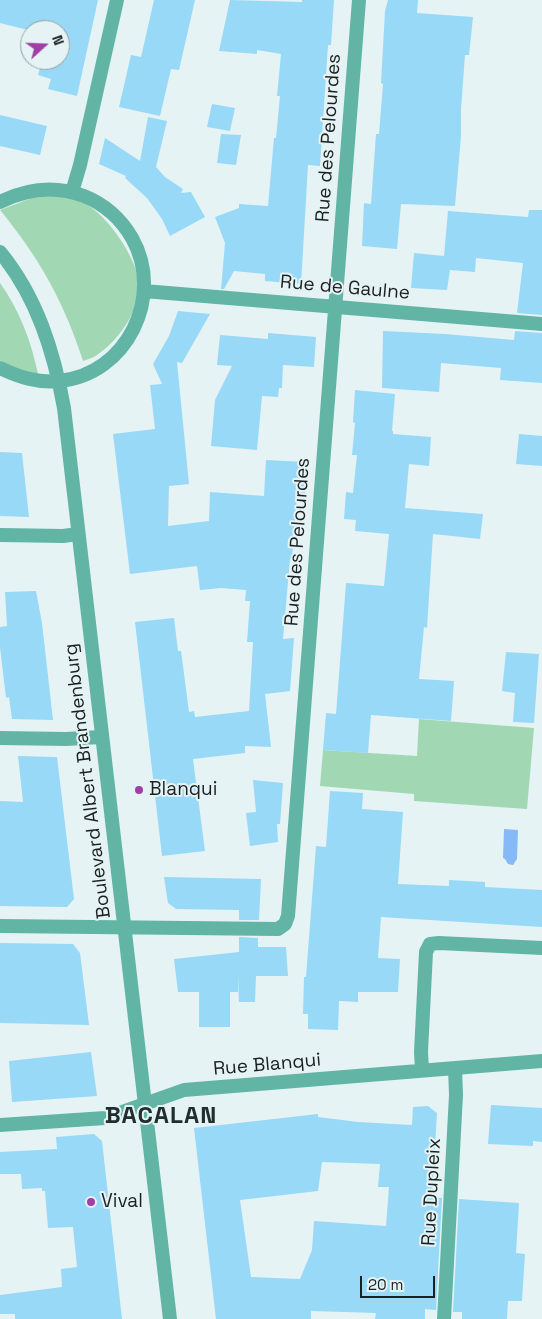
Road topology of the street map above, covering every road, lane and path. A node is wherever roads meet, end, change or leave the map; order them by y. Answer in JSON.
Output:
{"nodes":[{"id":1,"x":117,"y":0,"type":"edge"},
{"id":2,"x":359,"y":0,"type":"edge"},
{"id":3,"x":72,"y":192,"type":"junction"},
{"id":4,"x":0,"y":202,"type":"edge"},
{"id":5,"x":0,"y":252,"type":"edge"},
{"id":6,"x":144,"y":291,"type":"junction"},
{"id":7,"x":335,"y":306,"type":"junction"},
{"id":8,"x":542,"y":324,"type":"edge"},
{"id":9,"x":0,"y":368,"type":"edge"},
{"id":10,"x":59,"y":381,"type":"junction"},
{"id":11,"x":78,"y":534,"type":"junction"},
{"id":12,"x":0,"y":535,"type":"edge"},
{"id":13,"x":101,"y":737,"type":"junction"},
{"id":14,"x":0,"y":738,"type":"edge"},
{"id":15,"x":0,"y":926,"type":"edge"},
{"id":16,"x":124,"y":928,"type":"junction"},
{"id":17,"x":542,"y":948,"type":"edge"},
{"id":18,"x":542,"y":1061,"type":"edge"},
{"id":19,"x":455,"y":1068,"type":"junction"},
{"id":20,"x":422,"y":1070,"type":"junction"},
{"id":21,"x":144,"y":1103,"type":"junction"},
{"id":22,"x":0,"y":1125,"type":"edge"},
{"id":23,"x":170,"y":1319,"type":"edge"},
{"id":24,"x":444,"y":1319,"type":"edge"}],
"edges":[{"from":1,"to":3,"type":"street"},
{"from":2,"to":7,"type":"street","name":"Rue des Pelourdes"},
{"from":3,"to":4,"type":"street"},
{"from":3,"to":6,"type":"street"},
{"from":5,"to":10,"type":"street","name":"Boulevard Albert Brandenburg"},
{"from":6,"to":7,"type":"street","name":"Rue de Gaulne"},
{"from":6,"to":10,"type":"street"},
{"from":7,"to":8,"type":"street","name":"Rue de Gaulne"},
{"from":7,"to":16,"type":"street","name":"Rue des Pelourdes"},
{"from":9,"to":10,"type":"street"},
{"from":10,"to":11,"type":"street","name":"Boulevard Albert Brandenburg"},
{"from":11,"to":12,"type":"street"},
{"from":11,"to":13,"type":"street","name":"Boulevard Albert Brandenburg"},
{"from":13,"to":14,"type":"street"},
{"from":13,"to":16,"type":"street","name":"Boulevard Albert Brandenburg"},
{"from":15,"to":16,"type":"street"},
{"from":16,"to":21,"type":"street","name":"Boulevard Albert Brandenburg"},
{"from":17,"to":20,"type":"street"},
{"from":18,"to":19,"type":"street","name":"Rue Blanqui"},
{"from":19,"to":20,"type":"street","name":"Rue Blanqui"},
{"from":19,"to":24,"type":"street","name":"Rue Dupleix"},
{"from":20,"to":21,"type":"street","name":"Rue Blanqui"},
{"from":21,"to":22,"type":"street","name":"Rue Blanqui"},
{"from":21,"to":23,"type":"street","name":"Boulevard Albert Brandenburg"}]}
